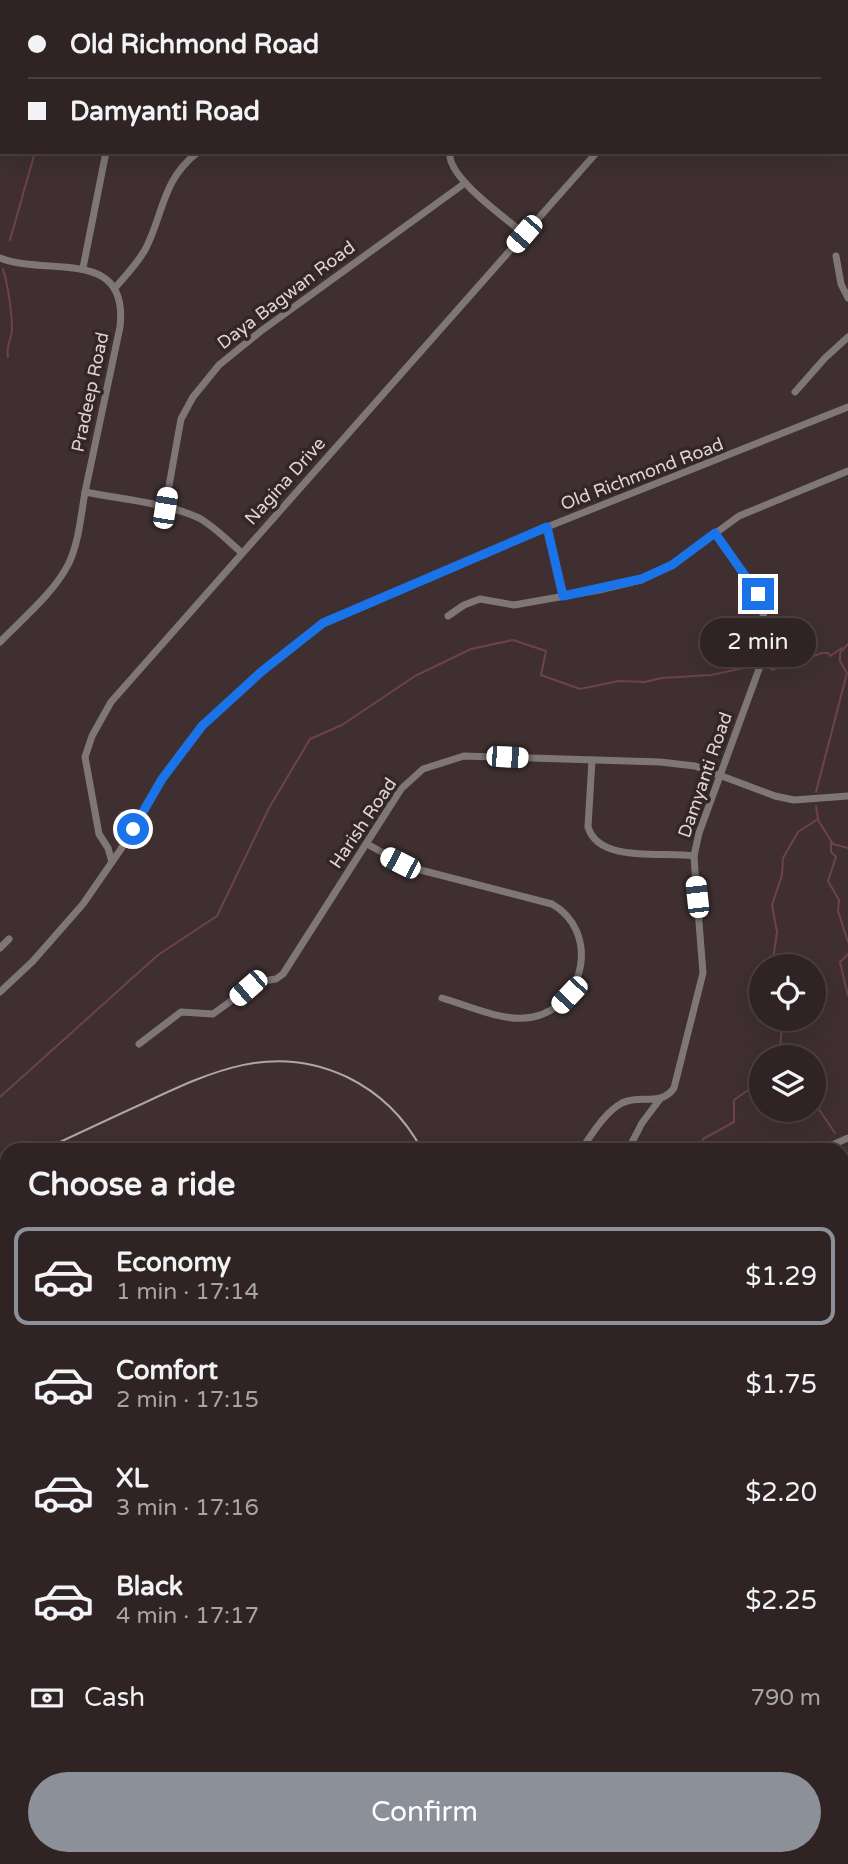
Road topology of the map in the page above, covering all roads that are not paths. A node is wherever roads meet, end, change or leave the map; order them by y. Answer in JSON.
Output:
{"nodes":[{"id":1,"x":106,"y":154,"type":"edge"},
{"id":2,"x":196,"y":154,"type":"edge"},
{"id":3,"x":450,"y":154,"type":"edge"},
{"id":4,"x":595,"y":154,"type":"edge"},
{"id":5,"x":465,"y":183,"type":"junction"},
{"id":6,"x":524,"y":234,"type":"junction"},
{"id":7,"x":836,"y":256,"type":"dead end"},
{"id":8,"x":0,"y":258,"type":"edge"},
{"id":9,"x":83,"y":268,"type":"junction"},
{"id":10,"x":115,"y":288,"type":"junction"},
{"id":11,"x":848,"y":298,"type":"edge"},
{"id":12,"x":848,"y":337,"type":"edge"},
{"id":13,"x":796,"y":391,"type":"dead end"},
{"id":14,"x":848,"y":407,"type":"edge"},
{"id":15,"x":848,"y":471,"type":"edge"},
{"id":16,"x":85,"y":492,"type":"junction"},
{"id":17,"x":165,"y":508,"type":"junction"},
{"id":18,"x":547,"y":527,"type":"junction"},
{"id":19,"x":715,"y":533,"type":"junction"},
{"id":20,"x":242,"y":554,"type":"junction"},
{"id":21,"x":563,"y":596,"type":"junction"},
{"id":22,"x":448,"y":616,"type":"dead end"},
{"id":23,"x":0,"y":642,"type":"edge"},
{"id":24,"x":592,"y":760,"type":"junction"},
{"id":25,"x":720,"y":775,"type":"junction"},
{"id":26,"x":848,"y":796,"type":"edge"},
{"id":27,"x":367,"y":844,"type":"junction"},
{"id":28,"x":694,"y":856,"type":"junction"},
{"id":29,"x":112,"y":862,"type":"junction"},
{"id":30,"x":9,"y":939,"type":"dead end"},
{"id":31,"x":0,"y":948,"type":"edge"},
{"id":32,"x":0,"y":992,"type":"edge"},
{"id":33,"x":442,"y":998,"type":"dead end"},
{"id":34,"x":139,"y":1044,"type":"dead end"},
{"id":35,"x":661,"y":1099,"type":"junction"},
{"id":36,"x":585,"y":1143,"type":"edge"},
{"id":37,"x":632,"y":1143,"type":"edge"}],
"edges":[{"from":1,"to":9,"type":"street"},
{"from":2,"to":10,"type":"street"},
{"from":3,"to":5,"type":"street"},
{"from":4,"to":6,"type":"street","name":"Nagina Drive"},
{"from":5,"to":6,"type":"street"},
{"from":5,"to":17,"type":"street","name":"Daya Bagwan Road"},
{"from":6,"to":20,"type":"street","name":"Nagina Drive"},
{"from":7,"to":11,"type":"street"},
{"from":8,"to":9,"type":"street"},
{"from":9,"to":10,"type":"street"},
{"from":10,"to":16,"type":"street","name":"Pradeep Road"},
{"from":12,"to":13,"type":"street"},
{"from":14,"to":18,"type":"street","name":"Old Richmond Road"},
{"from":15,"to":19,"type":"street"},
{"from":16,"to":17,"type":"street"},
{"from":16,"to":23,"type":"street","name":"Pradeep Road"},
{"from":17,"to":20,"type":"street"},
{"from":18,"to":21,"type":"street"},
{"from":18,"to":29,"type":"street","name":"Old Richmond Road"},
{"from":19,"to":21,"type":"street"},
{"from":19,"to":25,"type":"street","name":"Damyanti Road"},
{"from":20,"to":29,"type":"street","name":"Nagina Drive"},
{"from":21,"to":22,"type":"street"},
{"from":24,"to":25,"type":"street","name":"Harish Road"},
{"from":24,"to":27,"type":"street","name":"Harish Road"},
{"from":24,"to":28,"type":"street"},
{"from":25,"to":26,"type":"street","name":"Harish Road"},
{"from":25,"to":28,"type":"street","name":"Damyanti Road"},
{"from":27,"to":33,"type":"street"},
{"from":27,"to":34,"type":"street","name":"Harish Road"},
{"from":28,"to":35,"type":"street","name":"Damyanti Road"},
{"from":29,"to":32,"type":"street","name":"Old Richmond Road"},
{"from":30,"to":31,"type":"street"},
{"from":35,"to":36,"type":"street"},
{"from":35,"to":37,"type":"street","name":"Damyanti Road"}]}
